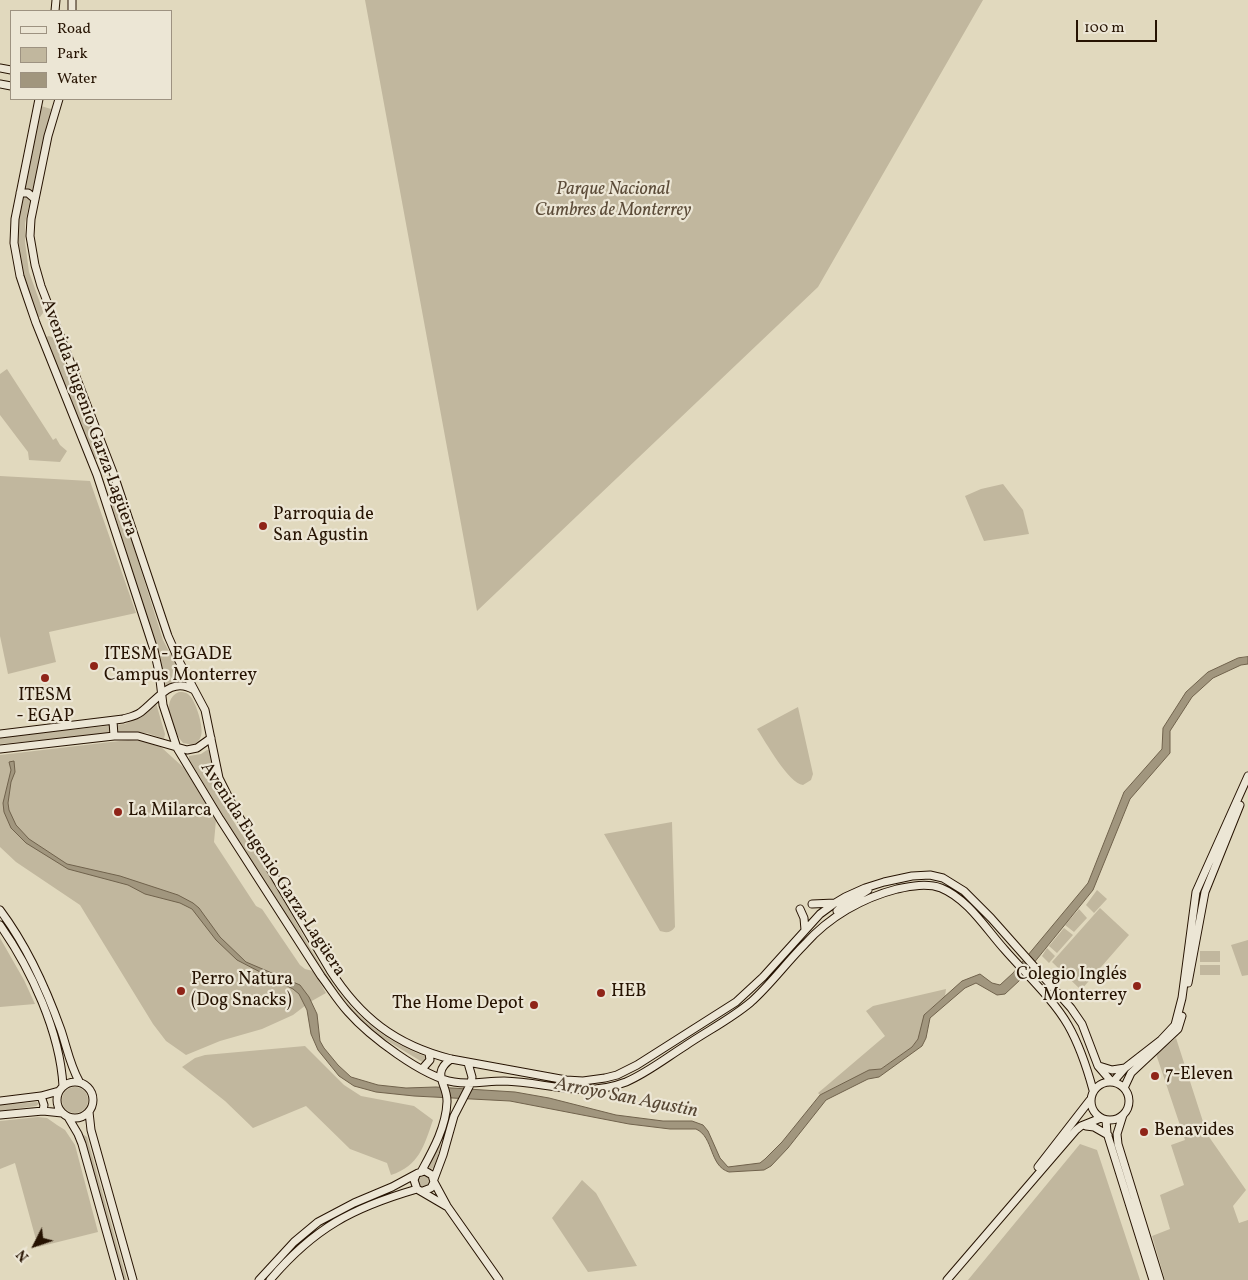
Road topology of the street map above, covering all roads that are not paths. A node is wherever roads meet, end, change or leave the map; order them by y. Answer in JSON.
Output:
{"nodes":[{"id":1,"x":39,"y":100,"type":"edge"},
{"id":2,"x":59,"y":100,"type":"edge"},
{"id":3,"x":24,"y":176,"type":"junction"},
{"id":4,"x":39,"y":182,"type":"junction"},
{"id":5,"x":20,"y":193,"type":"junction"},
{"id":6,"x":35,"y":199,"type":"junction"},
{"id":7,"x":195,"y":690,"type":"junction"},
{"id":8,"x":161,"y":694,"type":"junction"},
{"id":9,"x":113,"y":721,"type":"junction"},
{"id":10,"x":0,"y":734,"type":"edge"},
{"id":11,"x":114,"y":736,"type":"junction"},
{"id":12,"x":211,"y":738,"type":"junction"},
{"id":13,"x":177,"y":748,"type":"junction"},
{"id":14,"x":0,"y":749,"type":"edge"},
{"id":15,"x":1248,"y":776,"type":"edge"},
{"id":16,"x":1248,"y":789,"type":"edge"},
{"id":17,"x":872,"y":886,"type":"junction"},
{"id":18,"x":812,"y":904,"type":"dead end"},
{"id":19,"x":835,"y":904,"type":"junction"},
{"id":20,"x":800,"y":909,"type":"dead end"},
{"id":21,"x":0,"y":910,"type":"edge"},
{"id":22,"x":840,"y":914,"type":"junction"},
{"id":23,"x":0,"y":925,"type":"edge"},
{"id":24,"x":805,"y":930,"type":"junction"},
{"id":25,"x":1184,"y":998,"type":"junction"},
{"id":26,"x":714,"y":1016,"type":"junction"},
{"id":27,"x":720,"y":1025,"type":"junction"},
{"id":28,"x":429,"y":1053,"type":"junction"},
{"id":29,"x":450,"y":1059,"type":"junction"},
{"id":30,"x":468,"y":1063,"type":"junction"},
{"id":31,"x":1098,"y":1066,"type":"junction"},
{"id":32,"x":1125,"y":1068,"type":"junction"},
{"id":33,"x":422,"y":1069,"type":"junction"},
{"id":34,"x":488,"y":1074,"type":"junction"},
{"id":35,"x":441,"y":1079,"type":"junction"},
{"id":36,"x":79,"y":1081,"type":"junction"},
{"id":37,"x":1112,"y":1081,"type":"junction"},
{"id":38,"x":471,"y":1083,"type":"junction"},
{"id":39,"x":61,"y":1088,"type":"junction"},
{"id":40,"x":1124,"y":1088,"type":"junction"},
{"id":41,"x":1093,"y":1090,"type":"junction"},
{"id":42,"x":41,"y":1096,"type":"junction"},
{"id":43,"x":1090,"y":1100,"type":"junction"},
{"id":44,"x":0,"y":1101,"type":"edge"},
{"id":45,"x":43,"y":1111,"type":"junction"},
{"id":46,"x":90,"y":1112,"type":"junction"},
{"id":47,"x":0,"y":1115,"type":"edge"},
{"id":48,"x":65,"y":1115,"type":"junction"},
{"id":49,"x":1123,"y":1115,"type":"junction"},
{"id":50,"x":1103,"y":1119,"type":"junction"},
{"id":51,"x":1081,"y":1126,"type":"junction"},
{"id":52,"x":91,"y":1130,"type":"junction"},
{"id":53,"x":78,"y":1134,"type":"junction"},
{"id":54,"x":1108,"y":1135,"type":"junction"},
{"id":55,"x":418,"y":1173,"type":"junction"},
{"id":56,"x":434,"y":1180,"type":"junction"},
{"id":57,"x":420,"y":1190,"type":"junction"},
{"id":58,"x":447,"y":1206,"type":"junction"},
{"id":59,"x":981,"y":1240,"type":"junction"},
{"id":60,"x":120,"y":1280,"type":"edge"},
{"id":61,"x":133,"y":1280,"type":"edge"},
{"id":62,"x":259,"y":1280,"type":"edge"},
{"id":63,"x":270,"y":1280,"type":"edge"},
{"id":64,"x":499,"y":1280,"type":"edge"},
{"id":65,"x":947,"y":1280,"type":"edge"},
{"id":66,"x":1153,"y":1280,"type":"edge"},
{"id":67,"x":1160,"y":1280,"type":"edge"}],
"edges":[{"from":1,"to":3,"type":"main road","name":"Avenida Eugenio Garza Lagüera"},
{"from":2,"to":4,"type":"main road","name":"Avenida Eugenio Garza Lagüera"},
{"from":3,"to":4,"type":"main road"},
{"from":3,"to":5,"type":"main road","name":"Avenida Eugenio Garza Lagüera"},
{"from":4,"to":6,"type":"main road","name":"Avenida Eugenio Garza Lagüera"},
{"from":5,"to":6,"type":"main road"},
{"from":5,"to":8,"type":"main road","name":"Avenida Eugenio Garza Lagüera"},
{"from":6,"to":7,"type":"main road","name":"Avenida Eugenio Garza Lagüera"},
{"from":7,"to":8,"type":"main road"},
{"from":7,"to":12,"type":"main road","name":"Avenida Eugenio Garza Lagüera"},
{"from":8,"to":9,"type":"main road"},
{"from":8,"to":13,"type":"main road","name":"Avenida Eugenio Garza Lagüera"},
{"from":9,"to":10,"type":"main road"},
{"from":9,"to":11,"type":"main road"},
{"from":11,"to":13,"type":"main road"},
{"from":11,"to":14,"type":"main road"},
{"from":12,"to":13,"type":"main road"},
{"from":12,"to":28,"type":"main road","name":"Avenida Eugenio Garza Lagüera"},
{"from":13,"to":33,"type":"main road","name":"Avenida Eugenio Garza Lagüera"},
{"from":15,"to":25,"type":"main road"},
{"from":16,"to":25,"type":"main road"},
{"from":17,"to":19,"type":"main road","name":"Avenida Eugenio Garza Lagüera"},
{"from":17,"to":22,"type":"main road"},
{"from":17,"to":31,"type":"main road","name":"Avenida Eugenio Garza Lagüera"},
{"from":18,"to":19,"type":"main road"},
{"from":19,"to":24,"type":"main road","name":"Avenida Eugenio Garza Lagüera"},
{"from":20,"to":24,"type":"main road"},
{"from":21,"to":36,"type":"main road"},
{"from":22,"to":27,"type":"main road","name":"Avenida Eugenio Garza Lagüera"},
{"from":22,"to":41,"type":"main road","name":"Avenida Eugenio Garza Lagüera"},
{"from":23,"to":39,"type":"main road"},
{"from":24,"to":26,"type":"main road","name":"Avenida Eugenio Garza Lagüera"},
{"from":25,"to":32,"type":"main road"},
{"from":25,"to":40,"type":"main road"},
{"from":26,"to":27,"type":"main road"},
{"from":26,"to":34,"type":"main road","name":"Avenida Eugenio Garza Lagüera"},
{"from":27,"to":34,"type":"main road","name":"Avenida Eugenio Garza Lagüera"},
{"from":28,"to":29,"type":"main road","name":"Avenida Eugenio Garza Lagüera"},
{"from":28,"to":33,"type":"main road"},
{"from":29,"to":30,"type":"main road","name":"Avenida Eugenio Garza Lagüera"},
{"from":29,"to":35,"type":"main road"},
{"from":30,"to":34,"type":"main road","name":"Avenida Eugenio Garza Lagüera"},
{"from":30,"to":38,"type":"main road"},
{"from":31,"to":32,"type":"main road"},
{"from":31,"to":37,"type":"main road","name":"Avenida Eugenio Garza Lagüera"},
{"from":32,"to":37,"type":"main road"},
{"from":33,"to":35,"type":"main road","name":"Avenida Eugenio Garza Lagüera"},
{"from":34,"to":38,"type":"main road","name":"Avenida Eugenio Garza Lagüera"},
{"from":35,"to":38,"type":"main road","name":"Avenida Eugenio Garza Lagüera"},
{"from":35,"to":55,"type":"main road"},
{"from":36,"to":39,"type":"main road"},
{"from":36,"to":46,"type":"main road"},
{"from":37,"to":40,"type":"main road"},
{"from":37,"to":41,"type":"main road"},
{"from":38,"to":56,"type":"main road"},
{"from":39,"to":42,"type":"main road"},
{"from":39,"to":48,"type":"main road"},
{"from":40,"to":49,"type":"main road"},
{"from":41,"to":43,"type":"main road"},
{"from":42,"to":44,"type":"main road"},
{"from":42,"to":45,"type":"main road"},
{"from":43,"to":50,"type":"main road"},
{"from":43,"to":59,"type":"main road"},
{"from":45,"to":47,"type":"main road"},
{"from":45,"to":48,"type":"main road"},
{"from":46,"to":48,"type":"main road"},
{"from":46,"to":52,"type":"main road"},
{"from":48,"to":53,"type":"main road"},
{"from":49,"to":50,"type":"main road"},
{"from":49,"to":67,"type":"main road"},
{"from":50,"to":51,"type":"main road"},
{"from":50,"to":54,"type":"main road"},
{"from":51,"to":54,"type":"main road"},
{"from":51,"to":59,"type":"main road"},
{"from":52,"to":53,"type":"main road"},
{"from":52,"to":61,"type":"main road"},
{"from":53,"to":60,"type":"main road"},
{"from":54,"to":66,"type":"main road"},
{"from":55,"to":56,"type":"main road"},
{"from":55,"to":57,"type":"main road"},
{"from":55,"to":62,"type":"main road"},
{"from":56,"to":57,"type":"main road"},
{"from":56,"to":58,"type":"main road"},
{"from":57,"to":58,"type":"main road"},
{"from":57,"to":63,"type":"main road"},
{"from":58,"to":64,"type":"main road"},
{"from":59,"to":65,"type":"main road"}]}
